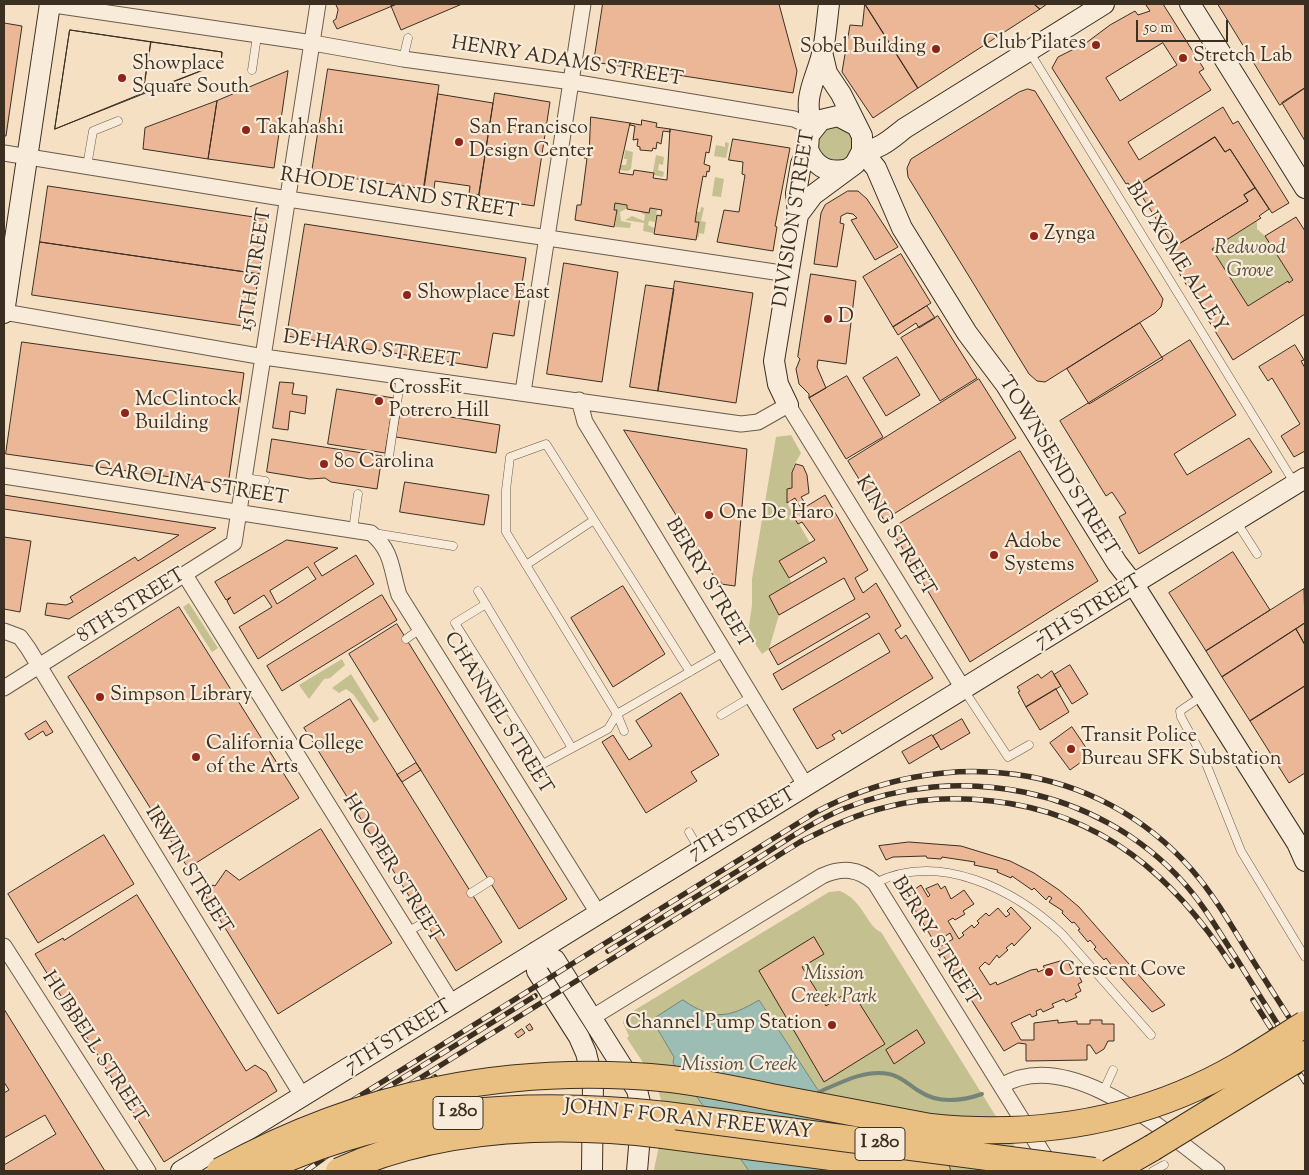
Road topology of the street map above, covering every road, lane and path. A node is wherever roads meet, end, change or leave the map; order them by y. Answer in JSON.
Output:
{"nodes":[{"id":1,"x":49,"y":4,"type":"edge"},
{"id":2,"x":318,"y":4,"type":"edge"},
{"id":3,"x":583,"y":4,"type":"edge"},
{"id":4,"x":829,"y":4,"type":"edge"},
{"id":5,"x":1104,"y":4,"type":"edge"},
{"id":6,"x":1190,"y":4,"type":"edge"},
{"id":7,"x":257,"y":36,"type":"junction"},
{"id":8,"x":408,"y":38,"type":"dead end"},
{"id":9,"x":313,"y":43,"type":"junction"},
{"id":10,"x":1028,"y":50,"type":"junction"},
{"id":11,"x":822,"y":52,"type":"junction"},
{"id":12,"x":403,"y":59,"type":"junction"},
{"id":13,"x":252,"y":70,"type":"dead end"},
{"id":14,"x":572,"y":82,"type":"junction"},
{"id":15,"x":809,"y":101,"type":"junction"},
{"id":16,"x":794,"y":119,"type":"junction"},
{"id":17,"x":118,"y":121,"type":"dead end"},
{"id":18,"x":812,"y":128,"type":"junction"},
{"id":19,"x":858,"y":128,"type":"junction"},
{"id":20,"x":905,"y":128,"type":"junction"},
{"id":21,"x":884,"y":144,"type":"junction"},
{"id":22,"x":808,"y":149,"type":"junction"},
{"id":23,"x":4,"y":153,"type":"edge"},
{"id":24,"x":26,"y":156,"type":"junction"},
{"id":25,"x":853,"y":162,"type":"junction"},
{"id":26,"x":87,"y":166,"type":"junction"},
{"id":27,"x":876,"y":168,"type":"junction"},
{"id":28,"x":1305,"y":188,"type":"edge"},
{"id":29,"x":288,"y":199,"type":"junction"},
{"id":30,"x":798,"y":214,"type":"junction"},
{"id":31,"x":902,"y":228,"type":"junction"},
{"id":32,"x":548,"y":238,"type":"junction"},
{"id":33,"x":788,"y":274,"type":"junction"},
{"id":34,"x":4,"y":313,"type":"edge"},
{"id":35,"x":264,"y":357,"type":"junction"},
{"id":36,"x":401,"y":376,"type":"junction"},
{"id":37,"x":523,"y":392,"type":"junction"},
{"id":38,"x":579,"y":400,"type":"junction"},
{"id":39,"x":788,"y":405,"type":"junction"},
{"id":40,"x":388,"y":463,"type":"dead end"},
{"id":41,"x":4,"y":476,"type":"edge"},
{"id":42,"x":245,"y":478,"type":"junction"},
{"id":43,"x":265,"y":481,"type":"dead end"},
{"id":44,"x":1300,"y":481,"type":"edge"},
{"id":45,"x":358,"y":494,"type":"dead end"},
{"id":46,"x":240,"y":512,"type":"junction"},
{"id":47,"x":594,"y":520,"type":"junction"},
{"id":48,"x":1236,"y":522,"type":"junction"},
{"id":49,"x":353,"y":530,"type":"junction"},
{"id":50,"x":371,"y":533,"type":"junction"},
{"id":51,"x":453,"y":546,"type":"dead end"},
{"id":52,"x":1257,"y":554,"type":"dead end"},
{"id":53,"x":526,"y":565,"type":"junction"},
{"id":54,"x":185,"y":575,"type":"junction"},
{"id":55,"x":1134,"y":585,"type":"junction"},
{"id":56,"x":478,"y":591,"type":"dead end"},
{"id":57,"x":486,"y":604,"type":"junction"},
{"id":58,"x":420,"y":629,"type":"junction"},
{"id":59,"x":4,"y":631,"type":"edge"},
{"id":60,"x":406,"y":639,"type":"dead end"},
{"id":61,"x":724,"y":652,"type":"junction"},
{"id":62,"x":38,"y":666,"type":"junction"},
{"id":63,"x":690,"y":672,"type":"junction"},
{"id":64,"x":4,"y":688,"type":"edge"},
{"id":65,"x":964,"y":690,"type":"junction"},
{"id":66,"x":1204,"y":694,"type":"junction"},
{"id":67,"x":752,"y":696,"type":"junction"},
{"id":68,"x":617,"y":714,"type":"junction"},
{"id":69,"x":721,"y":715,"type":"dead end"},
{"id":70,"x":624,"y":731,"type":"dead end"},
{"id":71,"x":1029,"y":745,"type":"dead end"},
{"id":72,"x":572,"y":748,"type":"junction"},
{"id":73,"x":806,"y":786,"type":"junction"},
{"id":74,"x":689,"y":832,"type":"dead end"},
{"id":75,"x":700,"y":851,"type":"junction"},
{"id":76,"x":1305,"y":861,"type":"edge"},
{"id":77,"x":490,"y":882,"type":"dead end"},
{"id":78,"x":874,"y":883,"type":"junction"},
{"id":79,"x":472,"y":893,"type":"dead end"},
{"id":80,"x":598,"y":913,"type":"junction"},
{"id":81,"x":425,"y":922,"type":"dead end"},
{"id":82,"x":407,"y":932,"type":"junction"},
{"id":83,"x":4,"y":946,"type":"edge"},
{"id":84,"x":536,"y":952,"type":"junction"},
{"id":85,"x":1305,"y":957,"type":"edge"},
{"id":86,"x":453,"y":1005,"type":"junction"},
{"id":87,"x":593,"y":1017,"type":"junction"},
{"id":88,"x":1305,"y":1024,"type":"edge"},
{"id":89,"x":1151,"y":1035,"type":"dead end"},
{"id":90,"x":1305,"y":1054,"type":"edge"},
{"id":91,"x":1113,"y":1070,"type":"dead end"},
{"id":92,"x":1001,"y":1086,"type":"junction"},
{"id":93,"x":1103,"y":1092,"type":"junction"},
{"id":94,"x":303,"y":1097,"type":"junction"},
{"id":95,"x":1164,"y":1165,"type":"dead end"},
{"id":96,"x":148,"y":1171,"type":"edge"},
{"id":97,"x":182,"y":1171,"type":"edge"},
{"id":98,"x":220,"y":1171,"type":"edge"},
{"id":99,"x":258,"y":1171,"type":"edge"},
{"id":100,"x":339,"y":1171,"type":"edge"},
{"id":101,"x":592,"y":1171,"type":"edge"},
{"id":102,"x":637,"y":1171,"type":"edge"},
{"id":103,"x":937,"y":1171,"type":"edge"},
{"id":104,"x":1054,"y":1171,"type":"edge"},
{"id":105,"x":1094,"y":1171,"type":"edge"},
{"id":106,"x":1112,"y":1171,"type":"edge"},
{"id":107,"x":1153,"y":1171,"type":"edge"},
{"id":108,"x":1217,"y":1171,"type":"edge"}],
"edges":[{"from":1,"to":7,"type":"street","name":"HENRY ADAMS STREET"},
{"from":1,"to":24,"type":"street"},
{"from":2,"to":9,"type":"street","name":"15TH STREET"},
{"from":3,"to":14,"type":"street"},
{"from":4,"to":11,"type":"street","name":"DIVISION STREET"},
{"from":5,"to":10,"type":"street"},
{"from":6,"to":28,"type":"street"},
{"from":7,"to":9,"type":"street","name":"HENRY ADAMS STREET"},
{"from":7,"to":13,"type":"lane"},
{"from":8,"to":12,"type":"lane"},
{"from":9,"to":12,"type":"street","name":"HENRY ADAMS STREET"},
{"from":9,"to":29,"type":"street","name":"15TH STREET"},
{"from":10,"to":20,"type":"street"},
{"from":10,"to":44,"type":"lane","name":"BLUXOME ALLEY"},
{"from":11,"to":15,"type":"street","name":"DIVISION STREET"},
{"from":11,"to":19,"type":"street"},
{"from":12,"to":14,"type":"street","name":"HENRY ADAMS STREET"},
{"from":14,"to":16,"type":"street","name":"HENRY ADAMS STREET"},
{"from":14,"to":32,"type":"street"},
{"from":15,"to":16,"type":"street"},
{"from":15,"to":18,"type":"street","name":"DIVISION STREET"},
{"from":16,"to":18,"type":"street","name":"HENRY ADAMS STREET"},
{"from":17,"to":26,"type":"lane"},
{"from":18,"to":19,"type":"street"},
{"from":18,"to":22,"type":"street","name":"DIVISION STREET"},
{"from":19,"to":20,"type":"street"},
{"from":19,"to":25,"type":"street"},
{"from":20,"to":21,"type":"street"},
{"from":21,"to":25,"type":"street"},
{"from":21,"to":27,"type":"street"},
{"from":22,"to":25,"type":"street"},
{"from":22,"to":30,"type":"street","name":"DIVISION STREET"},
{"from":23,"to":24,"type":"street","name":"RHODE ISLAND STREET"},
{"from":24,"to":26,"type":"street","name":"RHODE ISLAND STREET"},
{"from":24,"to":34,"type":"street"},
{"from":25,"to":27,"type":"street","name":"TOWNSEND STREET"},
{"from":25,"to":30,"type":"street"},
{"from":25,"to":31,"type":"street","name":"TOWNSEND STREET"},
{"from":26,"to":29,"type":"street","name":"RHODE ISLAND STREET"},
{"from":27,"to":31,"type":"street","name":"TOWNSEND STREET"},
{"from":29,"to":32,"type":"street","name":"RHODE ISLAND STREET"},
{"from":29,"to":35,"type":"street","name":"15TH STREET"},
{"from":30,"to":33,"type":"street","name":"DIVISION STREET"},
{"from":31,"to":55,"type":"street","name":"TOWNSEND STREET"},
{"from":32,"to":33,"type":"street","name":"RHODE ISLAND STREET"},
{"from":32,"to":37,"type":"street"},
{"from":33,"to":39,"type":"street","name":"DIVISION STREET"},
{"from":34,"to":35,"type":"street","name":"DE HARO STREET"},
{"from":35,"to":36,"type":"street","name":"DE HARO STREET"},
{"from":35,"to":42,"type":"street","name":"15TH STREET"},
{"from":36,"to":37,"type":"street","name":"DE HARO STREET"},
{"from":36,"to":40,"type":"lane"},
{"from":37,"to":38,"type":"street","name":"DE HARO STREET"},
{"from":38,"to":39,"type":"street","name":"DE HARO STREET"},
{"from":38,"to":61,"type":"street","name":"BERRY STREET"},
{"from":39,"to":65,"type":"street","name":"KING STREET"},
{"from":41,"to":46,"type":"street","name":"CAROLINA STREET"},
{"from":42,"to":43,"type":"lane"},
{"from":42,"to":46,"type":"street","name":"15TH STREET"},
{"from":44,"to":48,"type":"street","name":"7TH STREET"},
{"from":45,"to":49,"type":"lane"},
{"from":46,"to":49,"type":"street","name":"CAROLINA STREET"},
{"from":46,"to":54,"type":"street","name":"8TH STREET"},
{"from":47,"to":53,"type":"lane"},
{"from":47,"to":53,"type":"lane"},
{"from":47,"to":63,"type":"lane"},
{"from":48,"to":52,"type":"lane"},
{"from":48,"to":55,"type":"street","name":"7TH STREET"},
{"from":49,"to":50,"type":"street","name":"CAROLINA STREET"},
{"from":50,"to":51,"type":"lane"},
{"from":50,"to":58,"type":"street","name":"CHANNEL STREET"},
{"from":53,"to":68,"type":"lane"},
{"from":54,"to":62,"type":"street","name":"8TH STREET"},
{"from":54,"to":82,"type":"street","name":"HOOPER STREET"},
{"from":55,"to":65,"type":"street","name":"7TH STREET"},
{"from":55,"to":66,"type":"street","name":"TOWNSEND STREET"},
{"from":56,"to":57,"type":"lane"},
{"from":57,"to":72,"type":"lane"},
{"from":57,"to":72,"type":"lane"},
{"from":58,"to":60,"type":"lane"},
{"from":58,"to":80,"type":"street","name":"CHANNEL STREET"},
{"from":59,"to":62,"type":"street","name":"IRWIN STREET"},
{"from":61,"to":63,"type":"lane"},
{"from":61,"to":67,"type":"street","name":"BERRY STREET"},
{"from":62,"to":64,"type":"street","name":"8TH STREET"},
{"from":62,"to":94,"type":"street","name":"IRWIN STREET"},
{"from":63,"to":68,"type":"lane"},
{"from":65,"to":71,"type":"lane"},
{"from":65,"to":73,"type":"street","name":"7TH STREET"},
{"from":66,"to":76,"type":"street","name":"TOWNSEND STREET"},
{"from":66,"to":85,"type":"lane"},
{"from":67,"to":69,"type":"lane"},
{"from":67,"to":73,"type":"street","name":"BERRY STREET"},
{"from":68,"to":70,"type":"lane"},
{"from":68,"to":72,"type":"lane"},
{"from":73,"to":75,"type":"street","name":"7TH STREET"},
{"from":74,"to":75,"type":"lane"},
{"from":75,"to":80,"type":"street","name":"7TH STREET"},
{"from":77,"to":79,"type":"lane"},
{"from":78,"to":87,"type":"street","name":"BERRY STREET"},
{"from":78,"to":89,"type":"lane"},
{"from":78,"to":92,"type":"street","name":"BERRY STREET"},
{"from":80,"to":84,"type":"street","name":"7TH STREET"},
{"from":81,"to":82,"type":"lane"},
{"from":82,"to":86,"type":"street","name":"HOOPER STREET"},
{"from":83,"to":96,"type":"street","name":"HUBBELL STREET"},
{"from":84,"to":86,"type":"street","name":"7TH STREET"},
{"from":84,"to":87,"type":"street"},
{"from":84,"to":101,"type":"street"},
{"from":86,"to":94,"type":"street","name":"7TH STREET"},
{"from":87,"to":102,"type":"street"},
{"from":88,"to":98,"type":"highway","bridge":true},
{"from":90,"to":106,"type":"highway","bridge":true},
{"from":91,"to":93,"type":"lane"},
{"from":92,"to":93,"type":"street"},
{"from":92,"to":104,"type":"street","name":"BERRY STREET"},
{"from":93,"to":108,"type":"street"},
{"from":94,"to":97,"type":"street","name":"7TH STREET"},
{"from":95,"to":107,"type":"lane"},
{"from":99,"to":105,"type":"highway","name":"JOHN F FORAN FREEWAY","number":"I 280","bridge":true},
{"from":100,"to":103,"type":"highway","number":"I 280","bridge":true}]}
